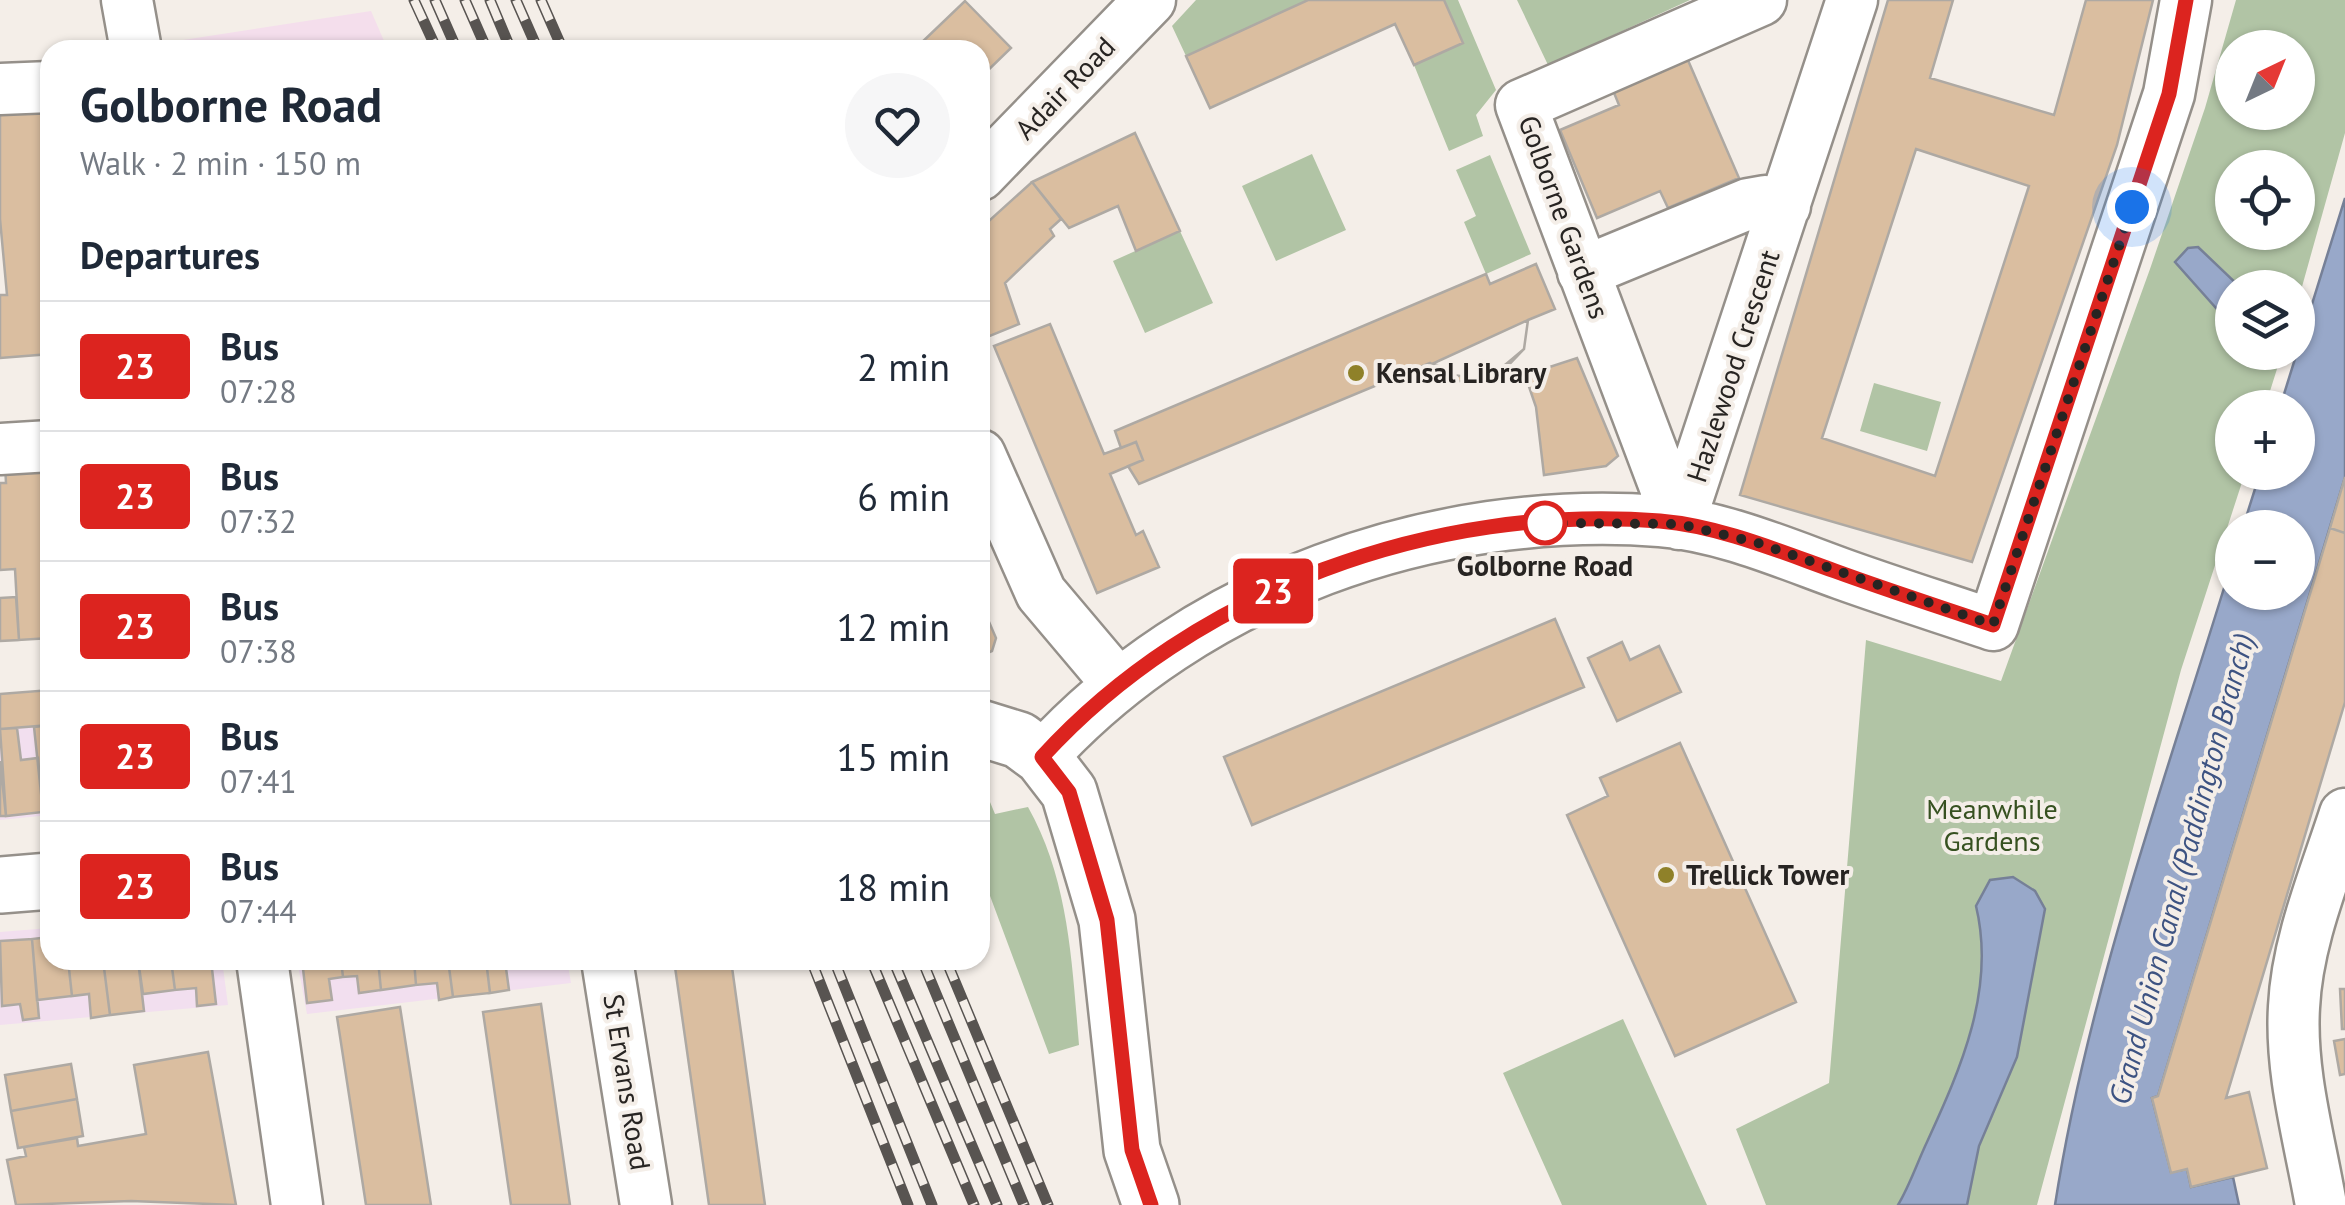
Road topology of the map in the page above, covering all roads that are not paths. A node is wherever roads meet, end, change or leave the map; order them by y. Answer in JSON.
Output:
{"nodes":[{"id":1,"x":126,"y":0,"type":"edge"},
{"id":2,"x":1761,"y":0,"type":"edge"},
{"id":3,"x":1852,"y":0,"type":"edge"},
{"id":4,"x":2186,"y":0,"type":"edge"},
{"id":5,"x":1127,"y":8,"type":"edge"},
{"id":6,"x":134,"y":40,"type":"edge"},
{"id":7,"x":40,"y":87,"type":"edge"},
{"id":8,"x":0,"y":88,"type":"edge"},
{"id":9,"x":990,"y":164,"type":"edge"},
{"id":10,"x":1785,"y":206,"type":"junction"},
{"id":11,"x":1584,"y":272,"type":"junction"},
{"id":12,"x":40,"y":447,"type":"edge"},
{"id":13,"x":0,"y":449,"type":"edge"},
{"id":14,"x":1676,"y":469,"type":"junction"},
{"id":15,"x":990,"y":479,"type":"edge"},
{"id":16,"x":1680,"y":524,"type":"junction"},
{"id":17,"x":1116,"y":682,"type":"junction"},
{"id":18,"x":990,"y":731,"type":"edge"},
{"id":19,"x":1042,"y":757,"type":"junction"},
{"id":20,"x":2345,"y":814,"type":"edge"},
{"id":21,"x":40,"y":882,"type":"edge"},
{"id":22,"x":0,"y":885,"type":"edge"},
{"id":23,"x":263,"y":970,"type":"edge"},
{"id":24,"x":610,"y":970,"type":"edge"},
{"id":25,"x":297,"y":1205,"type":"edge"},
{"id":26,"x":646,"y":1205,"type":"edge"},
{"id":27,"x":1151,"y":1205,"type":"edge"},
{"id":28,"x":2321,"y":1205,"type":"edge"}],
"edges":[{"from":1,"to":6,"type":"street"},
{"from":2,"to":11,"type":"street","name":"Golborne Gardens"},
{"from":3,"to":10,"type":"street","name":"Hazlewood Crescent"},
{"from":4,"to":16,"type":"street"},
{"from":5,"to":9,"type":"street","name":"Adair Road"},
{"from":7,"to":8,"type":"street"},
{"from":10,"to":11,"type":"street","name":"Hazlewood Crescent"},
{"from":10,"to":14,"type":"street","name":"Hazlewood Crescent"},
{"from":11,"to":14,"type":"street","name":"Golborne Gardens"},
{"from":12,"to":13,"type":"street"},
{"from":14,"to":16,"type":"street","name":"Golborne Gardens"},
{"from":15,"to":17,"type":"street"},
{"from":16,"to":17,"type":"street"},
{"from":17,"to":19,"type":"street"},
{"from":18,"to":19,"type":"street"},
{"from":19,"to":27,"type":"street"},
{"from":20,"to":28,"type":"street"},
{"from":21,"to":22,"type":"street"},
{"from":23,"to":25,"type":"street"},
{"from":24,"to":26,"type":"street","name":"St Ervans Road"}]}
